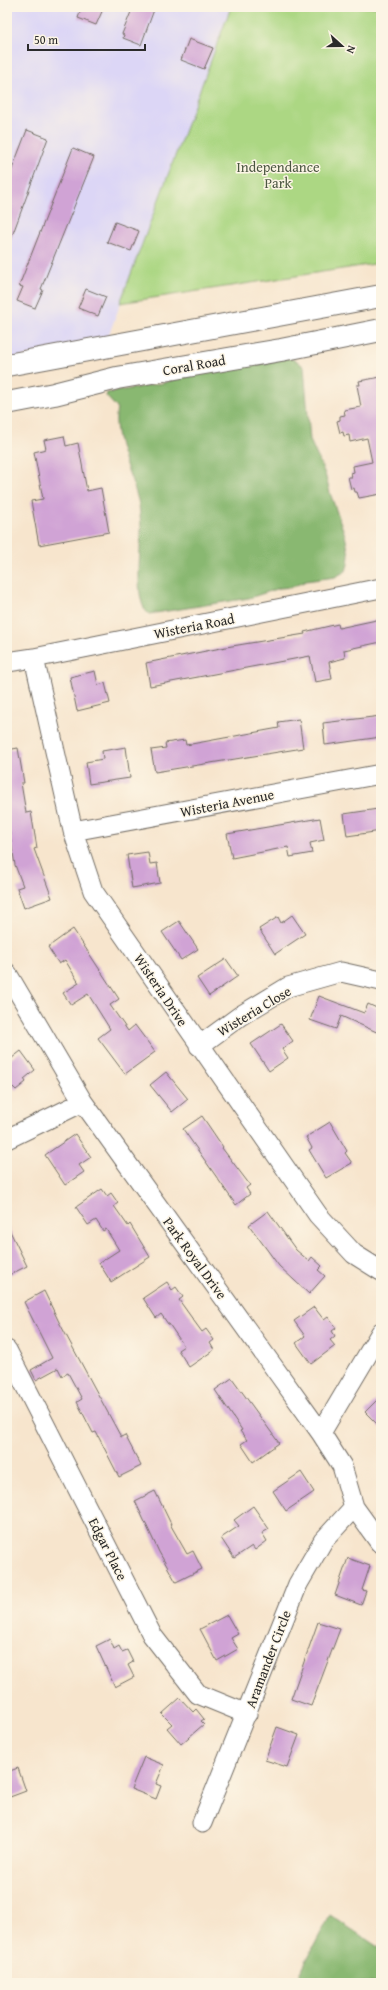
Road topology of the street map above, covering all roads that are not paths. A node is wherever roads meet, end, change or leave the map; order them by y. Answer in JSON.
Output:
{"nodes":[{"id":1,"x":381,"y":296,"type":"edge"},
{"id":2,"x":274,"y":316,"type":"junction"},
{"id":3,"x":381,"y":330,"type":"edge"},
{"id":4,"x":111,"y":346,"type":"junction"},
{"id":5,"x":281,"y":350,"type":"junction"},
{"id":6,"x":7,"y":365,"type":"edge"},
{"id":7,"x":117,"y":378,"type":"junction"},
{"id":8,"x":7,"y":403,"type":"edge"},
{"id":9,"x":381,"y":588,"type":"edge"},
{"id":10,"x":34,"y":658,"type":"junction"},
{"id":11,"x":7,"y":662,"type":"edge"},
{"id":12,"x":381,"y":774,"type":"edge"},
{"id":13,"x":73,"y":831,"type":"junction"},
{"id":14,"x":7,"y":973,"type":"edge"},
{"id":15,"x":381,"y":981,"type":"edge"},
{"id":16,"x":199,"y":1046,"type":"junction"},
{"id":17,"x":83,"y":1102,"type":"junction"},
{"id":18,"x":7,"y":1139,"type":"edge"},
{"id":19,"x":381,"y":1271,"type":"edge"},
{"id":20,"x":381,"y":1332,"type":"edge"},
{"id":21,"x":7,"y":1350,"type":"edge"},
{"id":22,"x":321,"y":1433,"type":"junction"},
{"id":23,"x":354,"y":1506,"type":"junction"},
{"id":24,"x":380,"y":1543,"type":"dead end"},
{"id":25,"x":247,"y":1714,"type":"junction"},
{"id":26,"x":202,"y":1823,"type":"dead end"}],
"edges":[{"from":1,"to":2,"type":"main road"},
{"from":2,"to":4,"type":"main road"},
{"from":2,"to":5,"type":"main road"},
{"from":3,"to":5,"type":"main road","name":"Coral Road"},
{"from":4,"to":6,"type":"main road"},
{"from":4,"to":7,"type":"main road"},
{"from":5,"to":7,"type":"main road","name":"Coral Road"},
{"from":7,"to":8,"type":"main road","name":"Coral Road"},
{"from":9,"to":10,"type":"street","name":"Wisteria Road"},
{"from":10,"to":11,"type":"street","name":"Wisteria Road"},
{"from":10,"to":13,"type":"street","name":"Wisteria Drive"},
{"from":12,"to":13,"type":"street","name":"Wisteria Avenue"},
{"from":13,"to":16,"type":"street","name":"Wisteria Drive"},
{"from":14,"to":17,"type":"street","name":"Park Royal Drive"},
{"from":15,"to":16,"type":"street","name":"Wisteria Close"},
{"from":16,"to":19,"type":"street","name":"Wisteria Drive"},
{"from":17,"to":18,"type":"street"},
{"from":17,"to":22,"type":"street","name":"Park Royal Drive"},
{"from":20,"to":22,"type":"street"},
{"from":21,"to":25,"type":"street","name":"Edgar Place"},
{"from":22,"to":23,"type":"street","name":"Park Royal Drive"},
{"from":23,"to":24,"type":"street","name":"Park Royal Drive"},
{"from":23,"to":25,"type":"street","name":"Aramander Circle"},
{"from":25,"to":26,"type":"street","name":"Aramander Circle"}]}
